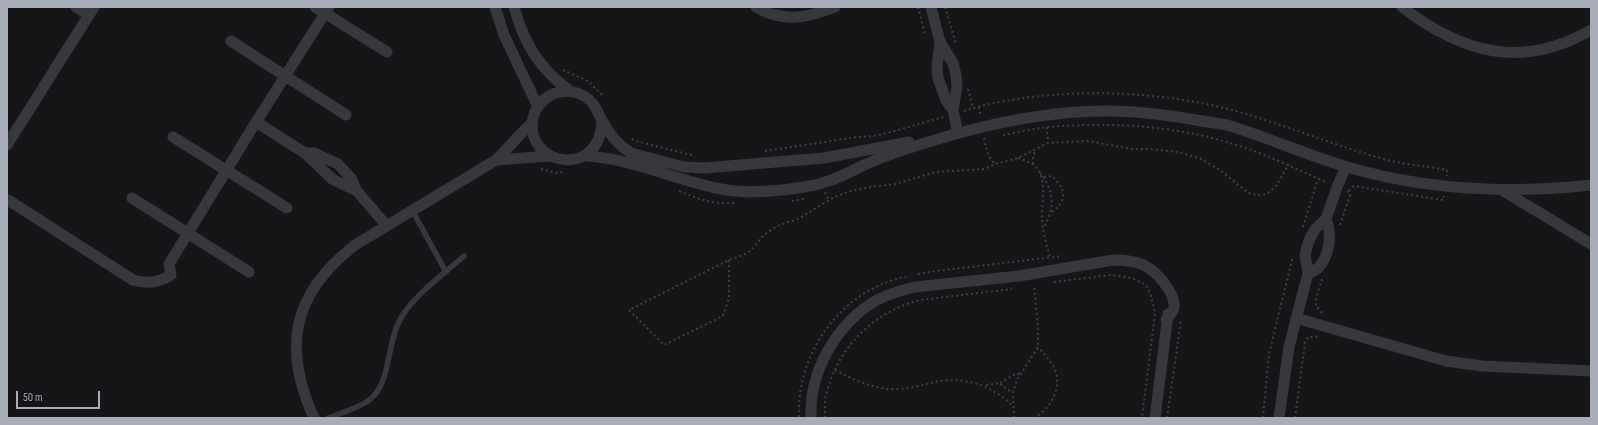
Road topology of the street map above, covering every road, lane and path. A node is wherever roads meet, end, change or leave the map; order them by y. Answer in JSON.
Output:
{"nodes":[{"id":1,"x":76,"y":7,"type":"edge"},
{"id":2,"x":315,"y":7,"type":"edge"},
{"id":3,"x":495,"y":7,"type":"edge"},
{"id":4,"x":514,"y":7,"type":"edge"},
{"id":5,"x":756,"y":7,"type":"edge"},
{"id":6,"x":835,"y":7,"type":"edge"},
{"id":7,"x":931,"y":7,"type":"edge"},
{"id":8,"x":1402,"y":7,"type":"edge"},
{"id":9,"x":327,"y":10,"type":"edge"},
{"id":10,"x":91,"y":11,"type":"edge"},
{"id":11,"x":1591,"y":30,"type":"edge"},
{"id":12,"x":231,"y":41,"type":"dead end"},
{"id":13,"x":940,"y":42,"type":"junction"},
{"id":14,"x":387,"y":52,"type":"dead end"},
{"id":15,"x":558,"y":67,"type":"dead end"},
{"id":16,"x":286,"y":76,"type":"junction"},
{"id":17,"x":570,"y":91,"type":"junction"},
{"id":18,"x":603,"y":98,"type":"dead end"},
{"id":19,"x":538,"y":107,"type":"junction"},
{"id":20,"x":973,"y":108,"type":"dead end"},
{"id":21,"x":954,"y":112,"type":"junction"},
{"id":22,"x":346,"y":115,"type":"dead end"},
{"id":23,"x":602,"y":121,"type":"junction"},
{"id":24,"x":256,"y":122,"type":"junction"},
{"id":25,"x":532,"y":123,"type":"junction"},
{"id":26,"x":1047,"y":127,"type":"junction"},
{"id":27,"x":958,"y":133,"type":"junction"},
{"id":28,"x":1000,"y":136,"type":"dead end"},
{"id":29,"x":172,"y":137,"type":"dead end"},
{"id":30,"x":943,"y":137,"type":"junction"},
{"id":31,"x":630,"y":138,"type":"dead end"},
{"id":32,"x":984,"y":138,"type":"dead end"},
{"id":33,"x":978,"y":140,"type":"dead end"},
{"id":34,"x":1048,"y":143,"type":"junction"},
{"id":35,"x":7,"y":145,"type":"edge"},
{"id":36,"x":1037,"y":149,"type":"junction"},
{"id":37,"x":762,"y":151,"type":"dead end"},
{"id":38,"x":305,"y":153,"type":"junction"},
{"id":39,"x":550,"y":156,"type":"junction"},
{"id":40,"x":586,"y":156,"type":"junction"},
{"id":41,"x":699,"y":156,"type":"dead end"},
{"id":42,"x":1018,"y":158,"type":"junction"},
{"id":43,"x":496,"y":160,"type":"junction"},
{"id":44,"x":1032,"y":164,"type":"junction"},
{"id":45,"x":1289,"y":164,"type":"junction"},
{"id":46,"x":656,"y":165,"type":"junction"},
{"id":47,"x":1346,"y":167,"type":"junction"},
{"id":48,"x":227,"y":171,"type":"junction"},
{"id":49,"x":1040,"y":172,"type":"junction"},
{"id":50,"x":1044,"y":177,"type":"junction"},
{"id":51,"x":1318,"y":179,"type":"junction"},
{"id":52,"x":1591,"y":185,"type":"edge"},
{"id":53,"x":1336,"y":187,"type":"junction"},
{"id":54,"x":829,"y":189,"type":"dead end"},
{"id":55,"x":677,"y":190,"type":"dead end"},
{"id":56,"x":1501,"y":190,"type":"junction"},
{"id":57,"x":357,"y":192,"type":"junction"},
{"id":58,"x":132,"y":198,"type":"dead end"},
{"id":59,"x":806,"y":199,"type":"dead end"},
{"id":60,"x":8,"y":200,"type":"dead end"},
{"id":61,"x":829,"y":200,"type":"junction"},
{"id":62,"x":791,"y":201,"type":"dead end"},
{"id":63,"x":738,"y":203,"type":"dead end"},
{"id":64,"x":287,"y":208,"type":"dead end"},
{"id":65,"x":412,"y":210,"type":"junction"},
{"id":66,"x":1051,"y":213,"type":"junction"},
{"id":67,"x":1326,"y":219,"type":"junction"},
{"id":68,"x":386,"y":225,"type":"junction"},
{"id":69,"x":1340,"y":225,"type":"dead end"},
{"id":70,"x":1302,"y":228,"type":"dead end"},
{"id":71,"x":1043,"y":229,"type":"junction"},
{"id":72,"x":188,"y":234,"type":"junction"},
{"id":73,"x":1591,"y":244,"type":"edge"},
{"id":74,"x":1296,"y":250,"type":"dead end"},
{"id":75,"x":464,"y":256,"type":"dead end"},
{"id":76,"x":1064,"y":256,"type":"dead end"},
{"id":77,"x":1050,"y":258,"type":"junction"},
{"id":78,"x":729,"y":260,"type":"junction"},
{"id":79,"x":249,"y":272,"type":"dead end"},
{"id":80,"x":446,"y":272,"type":"junction"},
{"id":81,"x":1308,"y":274,"type":"junction"},
{"id":82,"x":1323,"y":277,"type":"dead end"},
{"id":83,"x":1048,"y":283,"type":"dead end"},
{"id":84,"x":1027,"y":287,"type":"dead end"},
{"id":85,"x":1019,"y":288,"type":"dead end"},
{"id":86,"x":1182,"y":315,"type":"dead end"},
{"id":87,"x":1296,"y":318,"type":"junction"},
{"id":88,"x":1321,"y":325,"type":"junction"},
{"id":89,"x":1038,"y":347,"type":"junction"},
{"id":90,"x":835,"y":370,"type":"junction"},
{"id":91,"x":1591,"y":371,"type":"edge"},
{"id":92,"x":1021,"y":374,"type":"junction"},
{"id":93,"x":1000,"y":383,"type":"junction"},
{"id":94,"x":985,"y":385,"type":"junction"},
{"id":95,"x":1013,"y":392,"type":"junction"},
{"id":96,"x":1013,"y":406,"type":"junction"},
{"id":97,"x":314,"y":418,"type":"edge"},
{"id":98,"x":328,"y":418,"type":"edge"},
{"id":99,"x":799,"y":418,"type":"edge"},
{"id":100,"x":811,"y":418,"type":"edge"},
{"id":101,"x":826,"y":418,"type":"edge"},
{"id":102,"x":1014,"y":418,"type":"edge"},
{"id":103,"x":1034,"y":418,"type":"edge"},
{"id":104,"x":1142,"y":418,"type":"edge"},
{"id":105,"x":1155,"y":418,"type":"edge"},
{"id":106,"x":1168,"y":418,"type":"edge"},
{"id":107,"x":1263,"y":418,"type":"edge"},
{"id":108,"x":1279,"y":418,"type":"edge"},
{"id":109,"x":1295,"y":418,"type":"edge"}],
"edges":[{"from":1,"to":10,"type":"street"},
{"from":2,"to":9,"type":"street"},
{"from":3,"to":19,"type":"street"},
{"from":4,"to":17,"type":"street"},
{"from":5,"to":6,"type":"street"},
{"from":7,"to":13,"type":"street"},
{"from":8,"to":11,"type":"street"},
{"from":9,"to":14,"type":"street"},
{"from":9,"to":16,"type":"street"},
{"from":10,"to":35,"type":"street"},
{"from":12,"to":16,"type":"street"},
{"from":13,"to":21,"type":"street"},
{"from":13,"to":21,"type":"street"},
{"from":15,"to":18,"type":"path"},
{"from":16,"to":22,"type":"street"},
{"from":16,"to":24,"type":"street"},
{"from":17,"to":19,"type":"street"},
{"from":17,"to":23,"type":"street"},
{"from":19,"to":25,"type":"street"},
{"from":20,"to":21,"type":"path"},
{"from":21,"to":27,"type":"street"},
{"from":21,"to":37,"type":"path"},
{"from":23,"to":40,"type":"street"},
{"from":23,"to":46,"type":"street"},
{"from":24,"to":38,"type":"street"},
{"from":24,"to":48,"type":"street"},
{"from":25,"to":39,"type":"street"},
{"from":25,"to":43,"type":"street"},
{"from":26,"to":28,"type":"path"},
{"from":26,"to":34,"type":"path"},
{"from":26,"to":45,"type":"path"},
{"from":27,"to":30,"type":"street"},
{"from":27,"to":47,"type":"street"},
{"from":29,"to":48,"type":"street"},
{"from":30,"to":46,"type":"street"},
{"from":30,"to":46,"type":"street"},
{"from":31,"to":41,"type":"path"},
{"from":32,"to":33,"type":"path"},
{"from":34,"to":36,"type":"path"},
{"from":34,"to":45,"type":"path"},
{"from":36,"to":42,"type":"path"},
{"from":36,"to":44,"type":"path"},
{"from":38,"to":57,"type":"street"},
{"from":38,"to":57,"type":"street"},
{"from":39,"to":40,"type":"street"},
{"from":39,"to":43,"type":"street"},
{"from":40,"to":46,"type":"street"},
{"from":42,"to":44,"type":"path"},
{"from":42,"to":61,"type":"path"},
{"from":43,"to":65,"type":"street"},
{"from":44,"to":49,"type":"path"},
{"from":45,"to":51,"type":"path"},
{"from":47,"to":53,"type":"street"},
{"from":47,"to":56,"type":"street"},
{"from":48,"to":64,"type":"street"},
{"from":48,"to":72,"type":"street"},
{"from":49,"to":50,"type":"path"},
{"from":49,"to":71,"type":"path"},
{"from":50,"to":66,"type":"path"},
{"from":50,"to":66,"type":"path"},
{"from":51,"to":53,"type":"path"},
{"from":51,"to":70,"type":"path"},
{"from":52,"to":56,"type":"street"},
{"from":53,"to":67,"type":"street"},
{"from":53,"to":69,"type":"path"},
{"from":54,"to":61,"type":"path"},
{"from":55,"to":63,"type":"path"},
{"from":56,"to":73,"type":"street"},
{"from":57,"to":68,"type":"street"},
{"from":58,"to":72,"type":"street"},
{"from":59,"to":62,"type":"path"},
{"from":60,"to":72,"type":"street"},
{"from":61,"to":78,"type":"path"},
{"from":65,"to":68,"type":"street"},
{"from":65,"to":80,"type":"lane"},
{"from":66,"to":71,"type":"path"},
{"from":67,"to":81,"type":"street"},
{"from":67,"to":81,"type":"street"},
{"from":68,"to":97,"type":"street"},
{"from":71,"to":77,"type":"path"},
{"from":72,"to":79,"type":"street"},
{"from":74,"to":107,"type":"path"},
{"from":75,"to":80,"type":"lane"},
{"from":76,"to":77,"type":"path"},
{"from":77,"to":99,"type":"path"},
{"from":78,"to":78,"type":"path"},
{"from":80,"to":98,"type":"lane"},
{"from":81,"to":87,"type":"street"},
{"from":82,"to":88,"type":"path"},
{"from":83,"to":104,"type":"path"},
{"from":84,"to":89,"type":"path"},
{"from":85,"to":90,"type":"path"},
{"from":86,"to":106,"type":"path"},
{"from":87,"to":88,"type":"street"},
{"from":87,"to":108,"type":"street"},
{"from":88,"to":91,"type":"street"},
{"from":88,"to":109,"type":"path"},
{"from":89,"to":92,"type":"path"},
{"from":89,"to":103,"type":"path"},
{"from":90,"to":94,"type":"path"},
{"from":90,"to":101,"type":"path"},
{"from":92,"to":93,"type":"path"},
{"from":92,"to":95,"type":"path"},
{"from":93,"to":94,"type":"path"},
{"from":93,"to":95,"type":"path"},
{"from":94,"to":96,"type":"path"},
{"from":95,"to":96,"type":"path"},
{"from":96,"to":102,"type":"path"},
{"from":100,"to":105,"type":"street"}]}
